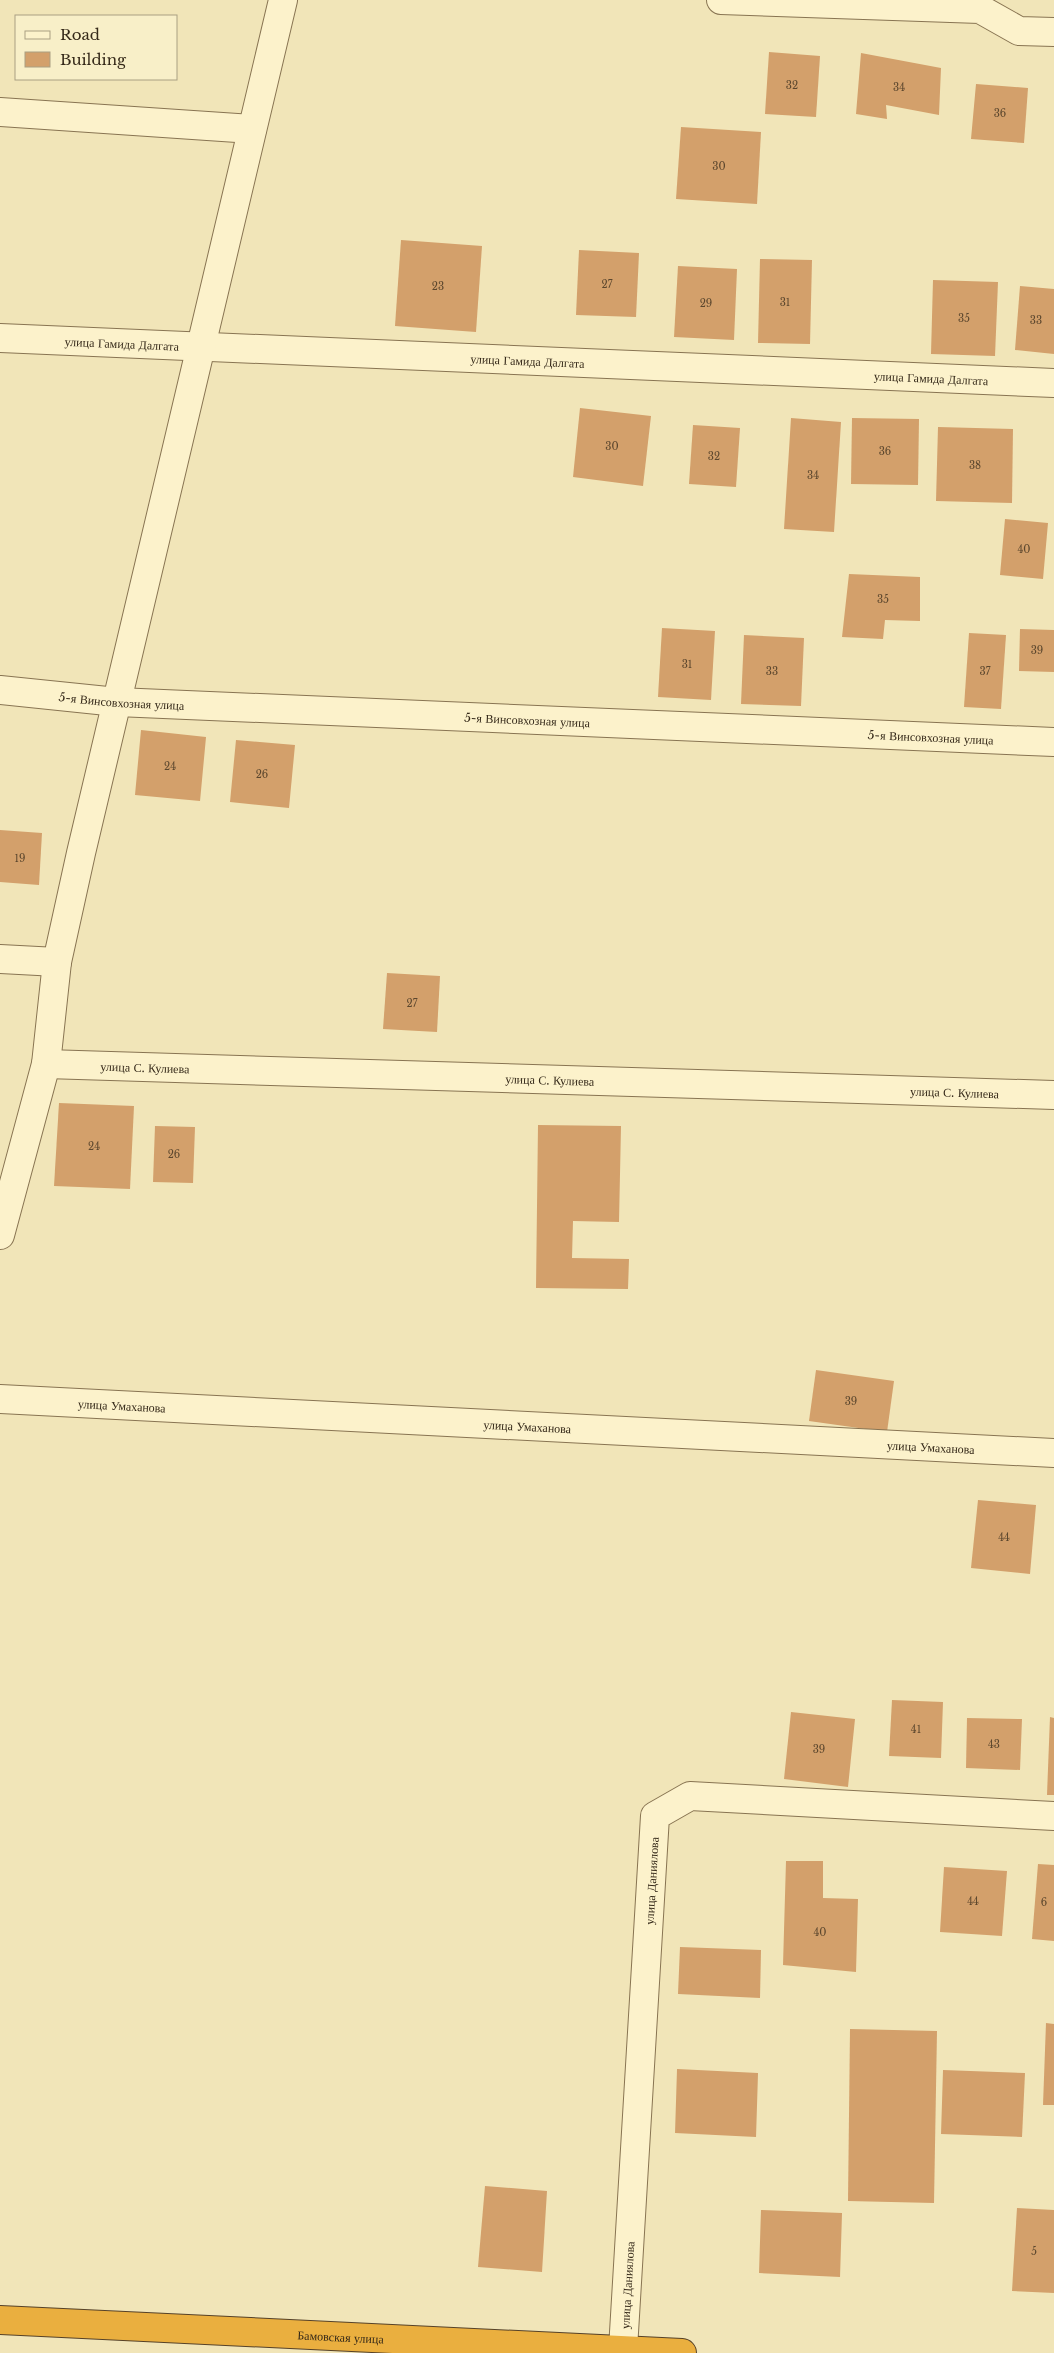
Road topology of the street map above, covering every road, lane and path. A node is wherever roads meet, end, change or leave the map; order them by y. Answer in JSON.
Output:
{"nodes":[{"id":1,"x":282,"y":0,"type":"edge"},
{"id":2,"x":721,"y":0,"type":"edge"},
{"id":3,"x":1054,"y":32,"type":"edge"},
{"id":4,"x":0,"y":112,"type":"edge"},
{"id":5,"x":252,"y":129,"type":"junction"},
{"id":6,"x":0,"y":338,"type":"edge"},
{"id":7,"x":201,"y":347,"type":"junction"},
{"id":8,"x":1054,"y":383,"type":"edge"},
{"id":9,"x":0,"y":690,"type":"edge"},
{"id":10,"x":117,"y":702,"type":"junction"},
{"id":11,"x":1054,"y":742,"type":"edge"},
{"id":12,"x":0,"y":959,"type":"edge"},
{"id":13,"x":57,"y":962,"type":"junction"},
{"id":14,"x":46,"y":1064,"type":"junction"},
{"id":15,"x":1054,"y":1095,"type":"edge"},
{"id":16,"x":0,"y":1235,"type":"edge"},
{"id":17,"x":0,"y":1399,"type":"edge"},
{"id":18,"x":1054,"y":1453,"type":"edge"},
{"id":19,"x":1054,"y":1816,"type":"edge"},
{"id":20,"x":0,"y":2320,"type":"edge"},
{"id":21,"x":623,"y":2349,"type":"junction"},
{"id":22,"x":682,"y":2353,"type":"edge"}],
"edges":[{"from":1,"to":5,"type":"street"},
{"from":2,"to":3,"type":"street"},
{"from":4,"to":5,"type":"street"},
{"from":5,"to":7,"type":"street"},
{"from":6,"to":7,"type":"street","name":"улица Гамида Далгата"},
{"from":7,"to":8,"type":"street","name":"улица Гамида Далгата"},
{"from":7,"to":10,"type":"street"},
{"from":9,"to":10,"type":"street","name":"5-я Винсовхозная улица"},
{"from":10,"to":11,"type":"street","name":"5-я Винсовхозная улица"},
{"from":10,"to":13,"type":"street"},
{"from":12,"to":13,"type":"street"},
{"from":13,"to":14,"type":"street"},
{"from":14,"to":15,"type":"street","name":"улица С. Кулиева"},
{"from":14,"to":16,"type":"street"},
{"from":17,"to":18,"type":"street","name":"улица Умаханова"},
{"from":19,"to":21,"type":"street","name":"улица Даниялова"},
{"from":20,"to":21,"type":"highway","name":"Бамовская улица"},
{"from":21,"to":22,"type":"highway","name":"Бамовская улица"}]}
